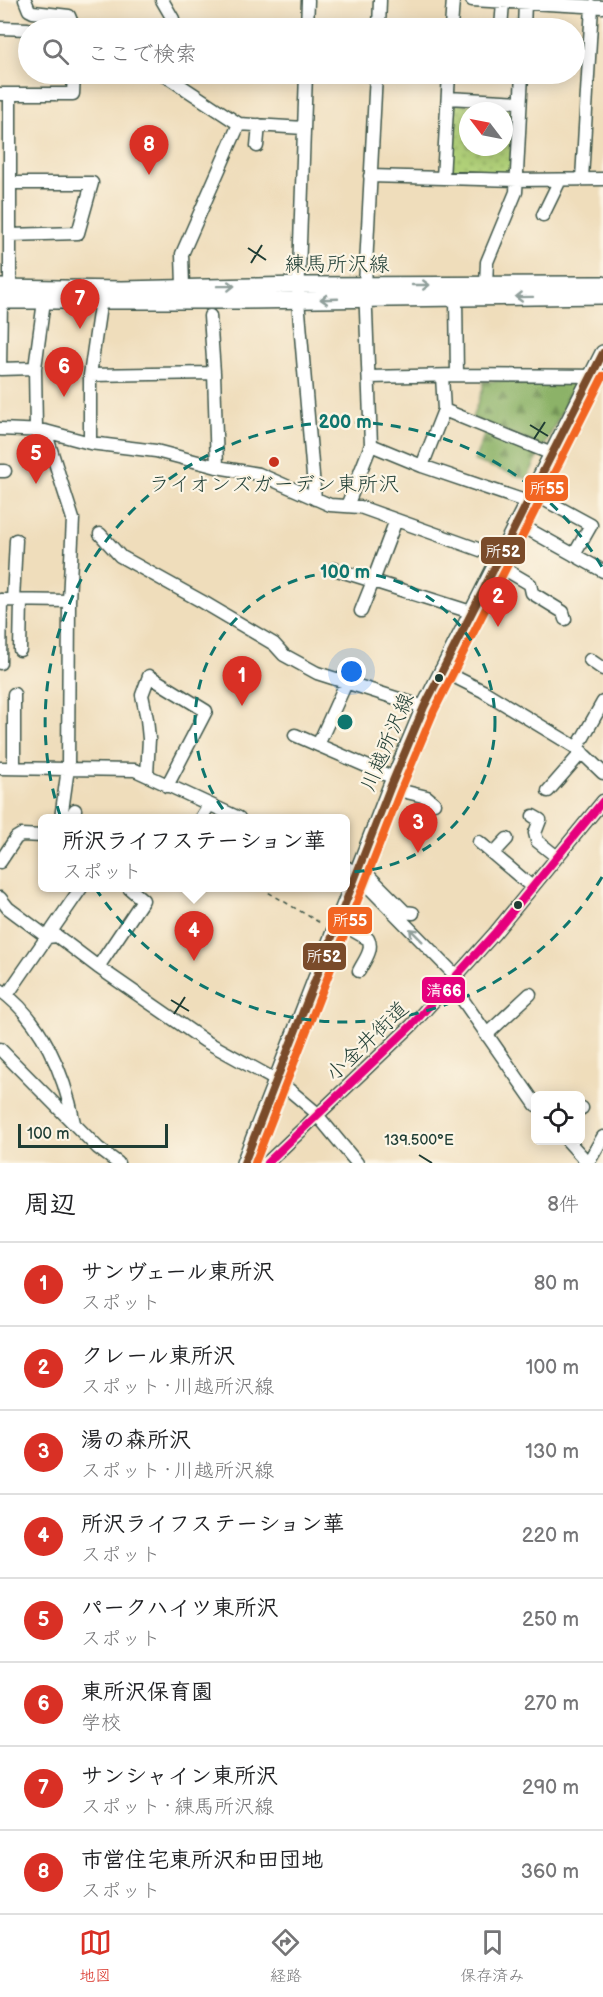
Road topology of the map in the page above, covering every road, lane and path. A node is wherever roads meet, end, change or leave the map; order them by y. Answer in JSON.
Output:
{"nodes":[{"id":1,"x":26,"y":0,"type":"edge"},
{"id":2,"x":162,"y":0,"type":"edge"},
{"id":3,"x":308,"y":0,"type":"edge"},
{"id":4,"x":380,"y":0,"type":"edge"},
{"id":5,"x":453,"y":0,"type":"edge"},
{"id":6,"x":472,"y":0,"type":"edge"},
{"id":7,"x":503,"y":2,"type":"junction"},
{"id":8,"x":525,"y":3,"type":"junction"},
{"id":9,"x":598,"y":7,"type":"edge"},
{"id":10,"x":70,"y":18,"type":"edge"},
{"id":11,"x":172,"y":18,"type":"edge"},
{"id":12,"x":307,"y":18,"type":"edge"},
{"id":13,"x":379,"y":18,"type":"edge"},
{"id":14,"x":452,"y":18,"type":"edge"},
{"id":15,"x":502,"y":18,"type":"edge"},
{"id":16,"x":524,"y":18,"type":"edge"},
{"id":17,"x":0,"y":28,"type":"edge"},
{"id":18,"x":18,"y":29,"type":"edge"},
{"id":19,"x":74,"y":84,"type":"edge"},
{"id":20,"x":181,"y":84,"type":"edge"},
{"id":21,"x":306,"y":84,"type":"edge"},
{"id":22,"x":375,"y":84,"type":"edge"},
{"id":23,"x":448,"y":84,"type":"edge"},
{"id":24,"x":521,"y":84,"type":"edge"},
{"id":25,"x":5,"y":94,"type":"edge"},
{"id":26,"x":447,"y":98,"type":"junction"},
{"id":27,"x":520,"y":102,"type":"junction"},
{"id":28,"x":239,"y":124,"type":"junction"},
{"id":29,"x":258,"y":125,"type":"junction"},
{"id":30,"x":304,"y":128,"type":"junction"},
{"id":31,"x":257,"y":146,"type":"dead end"},
{"id":32,"x":370,"y":176,"type":"junction"},
{"id":33,"x":443,"y":178,"type":"junction"},
{"id":34,"x":582,"y":179,"type":"junction"},
{"id":35,"x":603,"y":179,"type":"edge"},
{"id":36,"x":517,"y":180,"type":"junction"},
{"id":37,"x":560,"y":180,"type":"junction"},
{"id":38,"x":10,"y":183,"type":"junction"},
{"id":39,"x":5,"y":209,"type":"edge"},
{"id":40,"x":543,"y":216,"type":"dead end"},
{"id":41,"x":10,"y":235,"type":"junction"},
{"id":42,"x":603,"y":284,"type":"edge"},
{"id":43,"x":486,"y":285,"type":"junction"},
{"id":44,"x":183,"y":286,"type":"junction"},
{"id":45,"x":5,"y":287,"type":"edge"},
{"id":46,"x":298,"y":292,"type":"junction"},
{"id":47,"x":365,"y":292,"type":"junction"},
{"id":48,"x":603,"y":296,"type":"edge"},
{"id":49,"x":456,"y":297,"type":"junction"},
{"id":50,"x":101,"y":299,"type":"junction"},
{"id":51,"x":0,"y":301,"type":"edge"},
{"id":52,"x":44,"y":301,"type":"junction"},
{"id":53,"x":210,"y":316,"type":"dead end"},
{"id":54,"x":603,"y":353,"type":"edge"},
{"id":55,"x":35,"y":368,"type":"junction"},
{"id":56,"x":0,"y":369,"type":"edge"},
{"id":57,"x":214,"y":373,"type":"junction"},
{"id":58,"x":90,"y":375,"type":"junction"},
{"id":59,"x":457,"y":375,"type":"junction"},
{"id":60,"x":442,"y":376,"type":"junction"},
{"id":61,"x":597,"y":376,"type":"edge"},
{"id":62,"x":369,"y":377,"type":"junction"},
{"id":63,"x":444,"y":410,"type":"junction"},
{"id":64,"x":0,"y":429,"type":"edge"},
{"id":65,"x":40,"y":430,"type":"junction"},
{"id":66,"x":90,"y":443,"type":"junction"},
{"id":67,"x":371,"y":446,"type":"junction"},
{"id":68,"x":552,"y":453,"type":"junction"},
{"id":69,"x":422,"y":466,"type":"junction"},
{"id":70,"x":217,"y":467,"type":"junction"},
{"id":71,"x":530,"y":497,"type":"junction"},
{"id":72,"x":315,"y":499,"type":"junction"},
{"id":73,"x":347,"y":506,"type":"junction"},
{"id":74,"x":396,"y":520,"type":"junction"},
{"id":75,"x":517,"y":524,"type":"junction"},
{"id":76,"x":100,"y":534,"type":"dead end"},
{"id":77,"x":16,"y":540,"type":"dead end"},
{"id":78,"x":574,"y":555,"type":"junction"},
{"id":79,"x":498,"y":560,"type":"junction"},
{"id":80,"x":334,"y":569,"type":"dead end"},
{"id":81,"x":603,"y":571,"type":"edge"},
{"id":82,"x":373,"y":581,"type":"junction"},
{"id":83,"x":9,"y":600,"type":"edge"},
{"id":84,"x":69,"y":601,"type":"junction"},
{"id":85,"x":361,"y":611,"type":"dead end"},
{"id":86,"x":471,"y":612,"type":"junction"},
{"id":87,"x":566,"y":619,"type":"dead end"},
{"id":88,"x":20,"y":650,"type":"dead end"},
{"id":89,"x":590,"y":660,"type":"dead end"},
{"id":90,"x":0,"y":663,"type":"edge"},
{"id":91,"x":603,"y":669,"type":"edge"},
{"id":92,"x":441,"y":670,"type":"junction"},
{"id":93,"x":346,"y":682,"type":"junction"},
{"id":94,"x":14,"y":694,"type":"dead end"},
{"id":95,"x":603,"y":702,"type":"edge"},
{"id":96,"x":424,"y":707,"type":"junction"},
{"id":97,"x":295,"y":735,"type":"dead end"},
{"id":98,"x":318,"y":745,"type":"junction"},
{"id":99,"x":579,"y":750,"type":"junction"},
{"id":100,"x":0,"y":768,"type":"edge"},
{"id":101,"x":14,"y":768,"type":"junction"},
{"id":102,"x":68,"y":768,"type":"junction"},
{"id":103,"x":603,"y":773,"type":"edge"},
{"id":104,"x":147,"y":775,"type":"junction"},
{"id":105,"x":392,"y":783,"type":"junction"},
{"id":106,"x":167,"y":786,"type":"junction"},
{"id":107,"x":548,"y":791,"type":"dead end"},
{"id":108,"x":434,"y":803,"type":"dead end"},
{"id":109,"x":209,"y":805,"type":"junction"},
{"id":110,"x":602,"y":805,"type":"edge"},
{"id":111,"x":62,"y":814,"type":"edge"},
{"id":112,"x":204,"y":814,"type":"edge"},
{"id":113,"x":228,"y":814,"type":"edge"},
{"id":114,"x":533,"y":816,"type":"dead end"},
{"id":115,"x":38,"y":836,"type":"edge"},
{"id":116,"x":507,"y":839,"type":"dead end"},
{"id":117,"x":479,"y":842,"type":"dead end"},
{"id":118,"x":493,"y":854,"type":"junction"},
{"id":119,"x":557,"y":857,"type":"junction"},
{"id":120,"x":0,"y":862,"type":"edge"},
{"id":121,"x":354,"y":869,"type":"edge"},
{"id":122,"x":532,"y":887,"type":"junction"},
{"id":123,"x":78,"y":892,"type":"edge"},
{"id":124,"x":134,"y":892,"type":"edge"},
{"id":125,"x":269,"y":892,"type":"edge"},
{"id":126,"x":347,"y":892,"type":"edge"},
{"id":127,"x":0,"y":898,"type":"edge"},
{"id":128,"x":413,"y":913,"type":"dead end"},
{"id":129,"x":336,"y":927,"type":"junction"},
{"id":130,"x":49,"y":936,"type":"junction"},
{"id":131,"x":99,"y":967,"type":"junction"},
{"id":132,"x":359,"y":971,"type":"dead end"},
{"id":133,"x":454,"y":980,"type":"junction"},
{"id":134,"x":3,"y":993,"type":"edge"},
{"id":135,"x":530,"y":994,"type":"dead end"},
{"id":136,"x":486,"y":1035,"type":"junction"},
{"id":137,"x":0,"y":1049,"type":"edge"},
{"id":138,"x":276,"y":1081,"type":"junction"},
{"id":139,"x":531,"y":1098,"type":"edge"},
{"id":140,"x":317,"y":1116,"type":"junction"},
{"id":141,"x":74,"y":1124,"type":"junction"},
{"id":142,"x":603,"y":1137,"type":"edge"},
{"id":143,"x":572,"y":1145,"type":"edge"},
{"id":144,"x":118,"y":1163,"type":"edge"},
{"id":145,"x":244,"y":1163,"type":"edge"},
{"id":146,"x":267,"y":1163,"type":"edge"},
{"id":147,"x":357,"y":1163,"type":"edge"},
{"id":148,"x":588,"y":1163,"type":"edge"}],
"edges":[{"from":1,"to":10,"type":"street"},
{"from":2,"to":11,"type":"street"},
{"from":3,"to":12,"type":"street"},
{"from":4,"to":13,"type":"street"},
{"from":5,"to":14,"type":"street"},
{"from":6,"to":7,"type":"street"},
{"from":7,"to":8,"type":"street"},
{"from":7,"to":15,"type":"street"},
{"from":8,"to":9,"type":"street"},
{"from":8,"to":16,"type":"street"},
{"from":9,"to":34,"type":"street"},
{"from":17,"to":18,"type":"street"},
{"from":19,"to":25,"type":"street"},
{"from":20,"to":28,"type":"street"},
{"from":21,"to":30,"type":"street"},
{"from":22,"to":32,"type":"street"},
{"from":23,"to":26,"type":"street"},
{"from":24,"to":27,"type":"street"},
{"from":25,"to":38,"type":"street"},
{"from":26,"to":27,"type":"street"},
{"from":26,"to":33,"type":"street"},
{"from":27,"to":36,"type":"street"},
{"from":28,"to":29,"type":"street"},
{"from":28,"to":44,"type":"street"},
{"from":29,"to":30,"type":"street"},
{"from":29,"to":31,"type":"street"},
{"from":30,"to":46,"type":"street"},
{"from":32,"to":33,"type":"street"},
{"from":32,"to":47,"type":"street"},
{"from":33,"to":36,"type":"street"},
{"from":34,"to":35,"type":"street"},
{"from":34,"to":37,"type":"street"},
{"from":36,"to":37,"type":"street"},
{"from":36,"to":43,"type":"street"},
{"from":37,"to":40,"type":"street"},
{"from":38,"to":39,"type":"street"},
{"from":38,"to":41,"type":"street"},
{"from":39,"to":41,"type":"street"},
{"from":41,"to":45,"type":"street"},
{"from":42,"to":43,"type":"main road","name":"練馬所沢線"},
{"from":47,"to":43,"type":"main road","name":"練馬所沢線","one_way":true},
{"from":44,"to":45,"type":"main road","name":"練馬所沢線"},
{"from":44,"to":46,"type":"main road","name":"練馬所沢線","one_way":true},
{"from":46,"to":47,"type":"main road","name":"練馬所沢線"},
{"from":46,"to":50,"type":"main road","name":"練馬所沢線"},
{"from":46,"to":72,"type":"street"},
{"from":47,"to":49,"type":"main road","name":"練馬所沢線"},
{"from":47,"to":62,"type":"street"},
{"from":48,"to":49,"type":"main road","name":"練馬所沢線","one_way":true},
{"from":49,"to":59,"type":"street"},
{"from":50,"to":52,"type":"main road","name":"練馬所沢線"},
{"from":50,"to":58,"type":"street"},
{"from":51,"to":52,"type":"main road","name":"練馬所沢線"},
{"from":51,"to":56,"type":"street"},
{"from":52,"to":55,"type":"street"},
{"from":53,"to":57,"type":"street"},
{"from":54,"to":61,"type":"main road","name":"川越所沢線"},
{"from":55,"to":56,"type":"street"},
{"from":55,"to":65,"type":"street"},
{"from":57,"to":58,"type":"street"},
{"from":57,"to":70,"type":"street"},
{"from":58,"to":66,"type":"street"},
{"from":59,"to":60,"type":"street"},
{"from":59,"to":61,"type":"street"},
{"from":60,"to":62,"type":"street"},
{"from":60,"to":63,"type":"street"},
{"from":61,"to":68,"type":"main road","name":"川越所沢線"},
{"from":62,"to":67,"type":"street"},
{"from":63,"to":68,"type":"street"},
{"from":63,"to":69,"type":"street"},
{"from":64,"to":65,"type":"street"},
{"from":65,"to":66,"type":"street"},
{"from":65,"to":84,"type":"street"},
{"from":66,"to":70,"type":"street"},
{"from":67,"to":69,"type":"street"},
{"from":67,"to":73,"type":"street"},
{"from":68,"to":71,"type":"main road","name":"川越所沢線"},
{"from":69,"to":71,"type":"street"},
{"from":70,"to":72,"type":"street"},
{"from":71,"to":75,"type":"main road","name":"川越所沢線"},
{"from":71,"to":78,"type":"street"},
{"from":72,"to":73,"type":"street"},
{"from":73,"to":74,"type":"street"},
{"from":74,"to":79,"type":"street"},
{"from":74,"to":82,"type":"street"},
{"from":75,"to":78,"type":"street"},
{"from":75,"to":79,"type":"main road","name":"川越所沢線"},
{"from":76,"to":93,"type":"street"},
{"from":77,"to":83,"type":"street"},
{"from":78,"to":81,"type":"street"},
{"from":79,"to":86,"type":"main road","name":"川越所沢線"},
{"from":79,"to":87,"type":"street"},
{"from":80,"to":82,"type":"street"},
{"from":82,"to":85,"type":"street"},
{"from":82,"to":86,"type":"street"},
{"from":83,"to":84,"type":"street"},
{"from":83,"to":88,"type":"street"},
{"from":83,"to":90,"type":"street"},
{"from":84,"to":102,"type":"street"},
{"from":86,"to":92,"type":"main road","name":"川越所沢線"},
{"from":89,"to":91,"type":"street"},
{"from":92,"to":96,"type":"main road","name":"川越所沢線"},
{"from":92,"to":99,"type":"street"},
{"from":93,"to":96,"type":"street"},
{"from":93,"to":98,"type":"street"},
{"from":94,"to":101,"type":"street"},
{"from":95,"to":99,"type":"street"},
{"from":96,"to":105,"type":"main road","name":"川越所沢線"},
{"from":97,"to":98,"type":"street"},
{"from":98,"to":105,"type":"street"},
{"from":99,"to":103,"type":"street"},
{"from":99,"to":107,"type":"street"},
{"from":100,"to":101,"type":"street"},
{"from":101,"to":102,"type":"street"},
{"from":102,"to":104,"type":"street"},
{"from":102,"to":111,"type":"street"},
{"from":104,"to":106,"type":"street"},
{"from":104,"to":106,"type":"street"},
{"from":105,"to":108,"type":"street"},
{"from":105,"to":121,"type":"main road","name":"川越所沢線"},
{"from":106,"to":109,"type":"street"},
{"from":109,"to":112,"type":"street"},
{"from":109,"to":113,"type":"street"},
{"from":110,"to":119,"type":"street","name":"小金井街道"},
{"from":114,"to":119,"type":"street"},
{"from":115,"to":120,"type":"street"},
{"from":116,"to":118,"type":"street"},
{"from":117,"to":118,"type":"street"},
{"from":118,"to":122,"type":"street"},
{"from":119,"to":122,"type":"street","name":"小金井街道"},
{"from":121,"to":128,"type":"street"},
{"from":133,"to":121,"type":"street","one_way":true},
{"from":122,"to":133,"type":"street","name":"小金井街道"},
{"from":123,"to":130,"type":"street"},
{"from":124,"to":131,"type":"street"},
{"from":125,"to":129,"type":"path"},
{"from":126,"to":129,"type":"main road","name":"川越所沢線"},
{"from":127,"to":130,"type":"street"},
{"from":129,"to":132,"type":"street"},
{"from":129,"to":138,"type":"main road","name":"川越所沢線"},
{"from":130,"to":131,"type":"street"},
{"from":130,"to":134,"type":"street"},
{"from":131,"to":138,"type":"street"},
{"from":133,"to":136,"type":"street"},
{"from":133,"to":140,"type":"street","name":"小金井街道"},
{"from":134,"to":141,"type":"street"},
{"from":135,"to":136,"type":"street"},
{"from":136,"to":139,"type":"street"},
{"from":137,"to":141,"type":"street"},
{"from":138,"to":140,"type":"street"},
{"from":138,"to":145,"type":"main road","name":"川越所沢線"},
{"from":140,"to":146,"type":"street","name":"小金井街道"},
{"from":140,"to":147,"type":"street"},
{"from":141,"to":144,"type":"street"},
{"from":142,"to":148,"type":"street"},
{"from":143,"to":148,"type":"street"}]}
